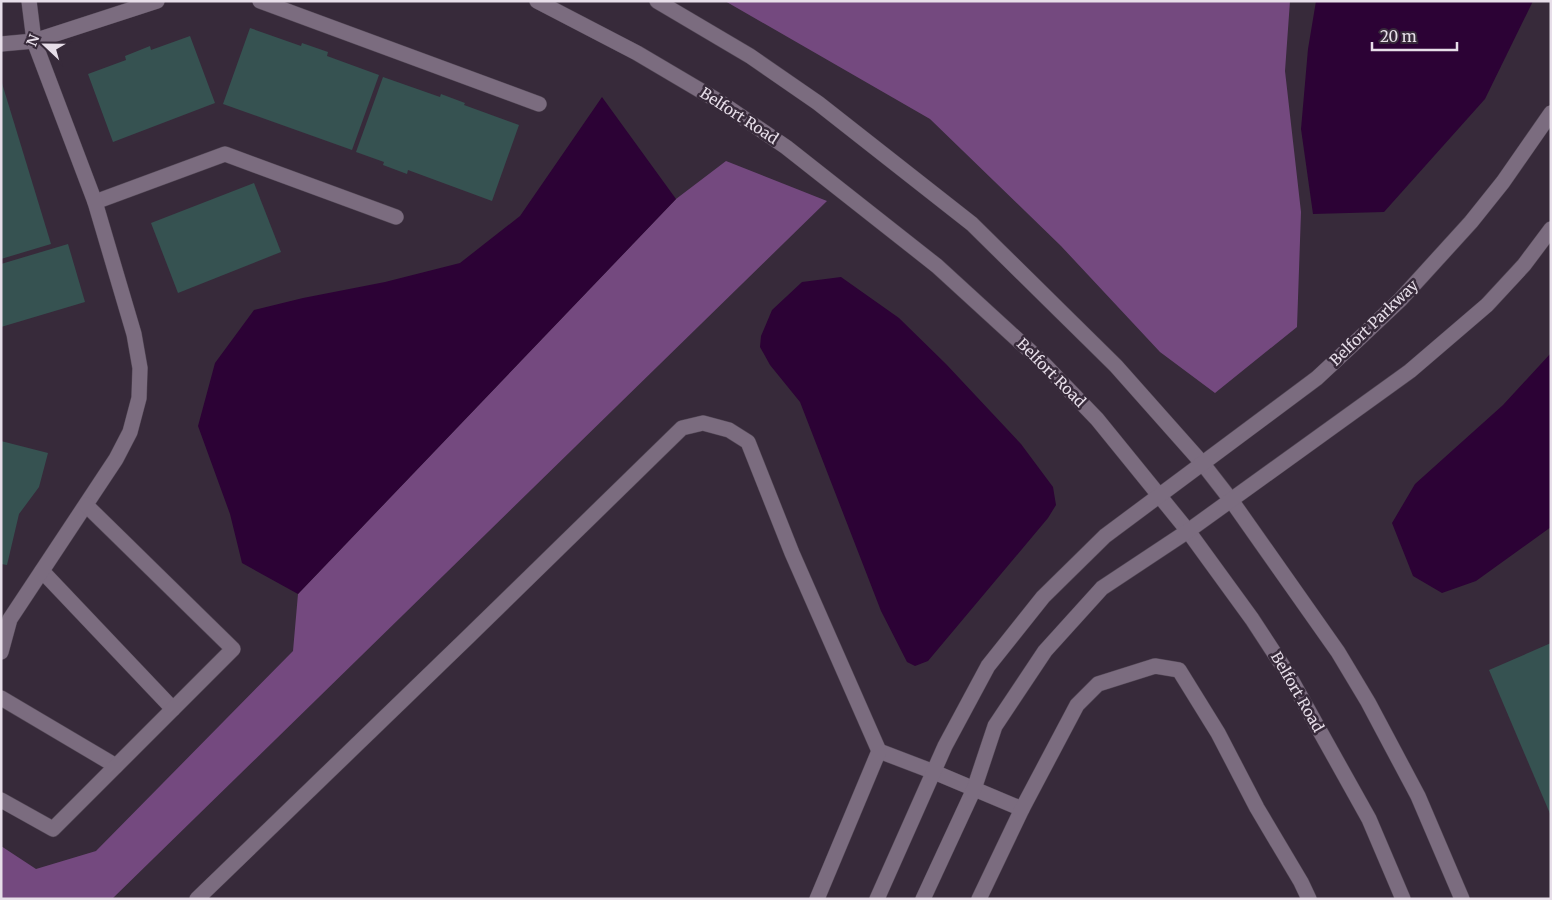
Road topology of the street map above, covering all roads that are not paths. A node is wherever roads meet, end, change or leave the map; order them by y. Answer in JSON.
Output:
{"nodes":[{"id":1,"x":29,"y":1,"type":"edge"},
{"id":2,"x":157,"y":1,"type":"edge"},
{"id":3,"x":260,"y":1,"type":"edge"},
{"id":4,"x":537,"y":1,"type":"edge"},
{"id":5,"x":656,"y":1,"type":"edge"},
{"id":6,"x":34,"y":40,"type":"junction"},
{"id":7,"x":1,"y":44,"type":"edge"},
{"id":8,"x":539,"y":104,"type":"dead end"},
{"id":9,"x":1551,"y":113,"type":"edge"},
{"id":10,"x":95,"y":202,"type":"junction"},
{"id":11,"x":396,"y":217,"type":"dead end"},
{"id":12,"x":1551,"y":229,"type":"edge"},
{"id":13,"x":1204,"y":464,"type":"junction"},
{"id":14,"x":1161,"y":496,"type":"junction"},
{"id":15,"x":1231,"y":500,"type":"junction"},
{"id":16,"x":86,"y":505,"type":"junction"},
{"id":17,"x":1188,"y":531,"type":"junction"},
{"id":18,"x":42,"y":571,"type":"junction"},
{"id":19,"x":1,"y":652,"type":"edge"},
{"id":20,"x":1,"y":698,"type":"edge"},
{"id":21,"x":172,"y":709,"type":"junction"},
{"id":22,"x":879,"y":752,"type":"junction"},
{"id":23,"x":116,"y":766,"type":"junction"},
{"id":24,"x":934,"y":772,"type":"junction"},
{"id":25,"x":974,"y":789,"type":"junction"},
{"id":26,"x":1,"y":800,"type":"edge"},
{"id":27,"x":1022,"y":809,"type":"junction"},
{"id":28,"x":197,"y":899,"type":"edge"},
{"id":29,"x":817,"y":899,"type":"edge"},
{"id":30,"x":877,"y":899,"type":"edge"},
{"id":31,"x":923,"y":899,"type":"edge"},
{"id":32,"x":978,"y":899,"type":"edge"},
{"id":33,"x":1309,"y":899,"type":"edge"},
{"id":34,"x":1403,"y":899,"type":"edge"},
{"id":35,"x":1462,"y":899,"type":"edge"}],
"edges":[{"from":1,"to":6,"type":"street"},
{"from":2,"to":6,"type":"street"},
{"from":3,"to":8,"type":"street"},
{"from":4,"to":14,"type":"street","name":"Belfort Road"},
{"from":5,"to":13,"type":"street"},
{"from":6,"to":7,"type":"street"},
{"from":6,"to":10,"type":"street"},
{"from":9,"to":13,"type":"street","name":"Belfort Parkway"},
{"from":10,"to":11,"type":"street"},
{"from":10,"to":16,"type":"street"},
{"from":12,"to":15,"type":"street"},
{"from":13,"to":14,"type":"street","name":"Belfort Parkway"},
{"from":13,"to":15,"type":"street"},
{"from":14,"to":17,"type":"street","name":"Belfort Road"},
{"from":14,"to":24,"type":"street","name":"Belfort Parkway"},
{"from":15,"to":17,"type":"street"},
{"from":15,"to":35,"type":"street"},
{"from":16,"to":18,"type":"street"},
{"from":16,"to":21,"type":"street"},
{"from":17,"to":25,"type":"street"},
{"from":17,"to":34,"type":"street","name":"Belfort Road"},
{"from":18,"to":19,"type":"street"},
{"from":18,"to":21,"type":"street"},
{"from":20,"to":23,"type":"street"},
{"from":21,"to":23,"type":"street"},
{"from":22,"to":24,"type":"street"},
{"from":22,"to":28,"type":"street"},
{"from":22,"to":29,"type":"street"},
{"from":23,"to":26,"type":"street"},
{"from":24,"to":25,"type":"street"},
{"from":24,"to":30,"type":"street","name":"Belfort Parkway"},
{"from":25,"to":27,"type":"street"},
{"from":25,"to":31,"type":"street"},
{"from":27,"to":32,"type":"street"},
{"from":27,"to":33,"type":"street"}]}
